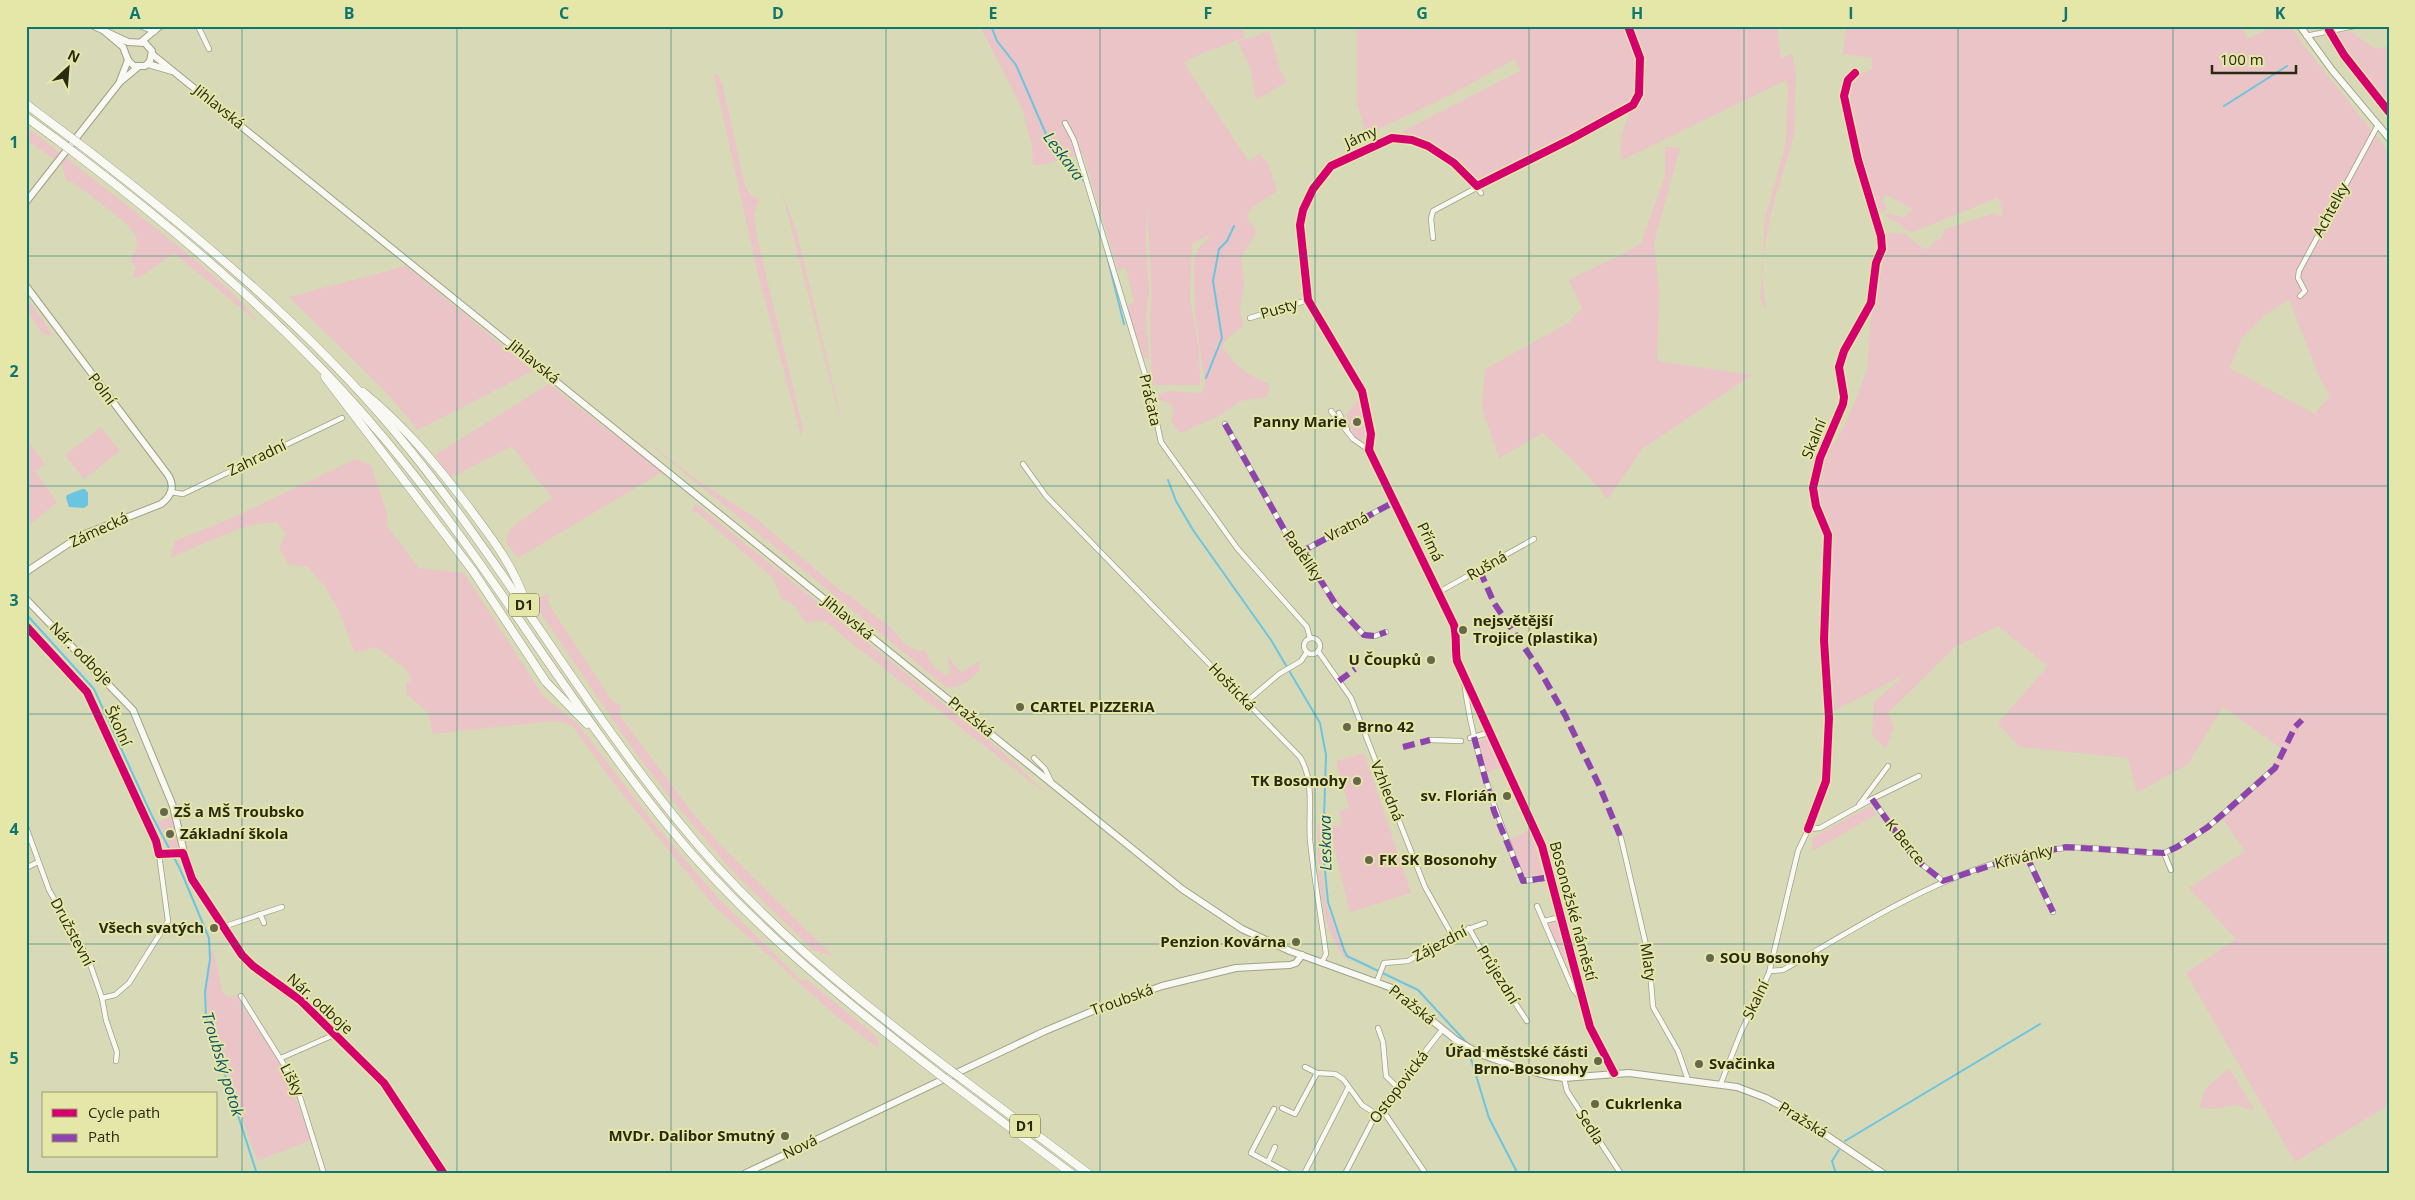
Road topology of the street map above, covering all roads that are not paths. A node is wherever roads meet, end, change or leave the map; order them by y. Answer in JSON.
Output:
{"nodes":[{"id":1,"x":94,"y":26,"type":"edge"},
{"id":2,"x":140,"y":26,"type":"edge"},
{"id":3,"x":160,"y":26,"type":"edge"},
{"id":4,"x":198,"y":26,"type":"edge"},
{"id":5,"x":2300,"y":26,"type":"edge"},
{"id":6,"x":2354,"y":26,"type":"edge"},
{"id":7,"x":104,"y":31,"type":"junction"},
{"id":8,"x":155,"y":32,"type":"junction"},
{"id":9,"x":2306,"y":36,"type":"junction"},
{"id":10,"x":138,"y":42,"type":"junction"},
{"id":11,"x":209,"y":49,"type":"dead end"},
{"id":12,"x":151,"y":51,"type":"junction"},
{"id":13,"x":127,"y":56,"type":"junction"},
{"id":14,"x":148,"y":64,"type":"junction"},
{"id":15,"x":138,"y":67,"type":"junction"},
{"id":16,"x":1855,"y":73,"type":"dead end"},
{"id":17,"x":177,"y":74,"type":"junction"},
{"id":18,"x":120,"y":82,"type":"junction"},
{"id":19,"x":26,"y":104,"type":"edge"},
{"id":20,"x":26,"y":116,"type":"edge"},
{"id":21,"x":1066,"y":123,"type":"dead end"},
{"id":22,"x":2378,"y":125,"type":"junction"},
{"id":23,"x":2389,"y":138,"type":"edge"},
{"id":24,"x":1478,"y":187,"type":"junction"},
{"id":25,"x":1482,"y":193,"type":"dead end"},
{"id":26,"x":26,"y":202,"type":"edge"},
{"id":27,"x":1433,"y":238,"type":"dead end"},
{"id":28,"x":26,"y":286,"type":"edge"},
{"id":29,"x":2300,"y":296,"type":"dead end"},
{"id":30,"x":1308,"y":300,"type":"junction"},
{"id":31,"x":1250,"y":318,"type":"dead end"},
{"id":32,"x":312,"y":359,"type":"junction"},
{"id":33,"x":1331,"y":411,"type":"dead end"},
{"id":34,"x":1339,"y":413,"type":"dead end"},
{"id":35,"x":342,"y":418,"type":"dead end"},
{"id":36,"x":1225,"y":424,"type":"dead end"},
{"id":37,"x":1353,"y":439,"type":"junction"},
{"id":38,"x":1369,"y":450,"type":"junction"},
{"id":39,"x":1023,"y":464,"type":"dead end"},
{"id":40,"x":172,"y":492,"type":"junction"},
{"id":41,"x":1396,"y":501,"type":"junction"},
{"id":42,"x":1534,"y":539,"type":"dead end"},
{"id":43,"x":1298,"y":553,"type":"junction"},
{"id":44,"x":26,"y":572,"type":"edge"},
{"id":45,"x":1439,"y":592,"type":"junction"},
{"id":46,"x":26,"y":599,"type":"edge"},
{"id":47,"x":26,"y":626,"type":"edge"},
{"id":48,"x":1386,"y":632,"type":"dead end"},
{"id":49,"x":1310,"y":638,"type":"junction"},
{"id":50,"x":1455,"y":648,"type":"joint"},
{"id":51,"x":1318,"y":651,"type":"junction"},
{"id":52,"x":890,"y":652,"type":"joint"},
{"id":53,"x":1307,"y":652,"type":"junction"},
{"id":54,"x":1464,"y":676,"type":"junction"},
{"id":55,"x":1246,"y":702,"type":"junction"},
{"id":56,"x":1491,"y":732,"type":"junction"},
{"id":57,"x":1472,"y":737,"type":"junction"},
{"id":58,"x":1430,"y":740,"type":"dead end"},
{"id":59,"x":1461,"y":741,"type":"dead end"},
{"id":60,"x":615,"y":758,"type":"junction"},
{"id":61,"x":1034,"y":758,"type":"dead end"},
{"id":62,"x":1888,"y":766,"type":"dead end"},
{"id":63,"x":2275,"y":768,"type":"dead end"},
{"id":64,"x":1919,"y":776,"type":"dead end"},
{"id":65,"x":1051,"y":783,"type":"junction"},
{"id":66,"x":1872,"y":799,"type":"junction"},
{"id":67,"x":1858,"y":807,"type":"junction"},
{"id":68,"x":26,"y":827,"type":"edge"},
{"id":69,"x":1808,"y":829,"type":"junction"},
{"id":70,"x":1621,"y":838,"type":"dead end"},
{"id":71,"x":183,"y":853,"type":"junction"},
{"id":72,"x":2164,"y":853,"type":"junction"},
{"id":73,"x":159,"y":854,"type":"junction"},
{"id":74,"x":2026,"y":855,"type":"junction"},
{"id":75,"x":38,"y":862,"type":"junction"},
{"id":76,"x":26,"y":868,"type":"edge"},
{"id":77,"x":2171,"y":870,"type":"dead end"},
{"id":78,"x":1552,"y":877,"type":"junction"},
{"id":79,"x":1943,"y":881,"type":"junction"},
{"id":80,"x":1537,"y":906,"type":"dead end"},
{"id":81,"x":282,"y":907,"type":"dead end"},
{"id":82,"x":2053,"y":912,"type":"dead end"},
{"id":83,"x":260,"y":914,"type":"junction"},
{"id":84,"x":1561,"y":917,"type":"junction"},
{"id":85,"x":1544,"y":921,"type":"junction"},
{"id":86,"x":264,"y":923,"type":"dead end"},
{"id":87,"x":1485,"y":923,"type":"dead end"},
{"id":88,"x":223,"y":927,"type":"junction"},
{"id":89,"x":1470,"y":928,"type":"junction"},
{"id":90,"x":1452,"y":934,"type":"junction"},
{"id":91,"x":1302,"y":955,"type":"junction"},
{"id":92,"x":1322,"y":962,"type":"junction"},
{"id":93,"x":1573,"y":963,"type":"junction"},
{"id":94,"x":1563,"y":966,"type":"junction"},
{"id":95,"x":1770,"y":971,"type":"junction"},
{"id":96,"x":1378,"y":978,"type":"junction"},
{"id":97,"x":241,"y":996,"type":"dead end"},
{"id":98,"x":102,"y":998,"type":"junction"},
{"id":99,"x":1583,"y":1002,"type":"junction"},
{"id":100,"x":1527,"y":1021,"type":"dead end"},
{"id":101,"x":1378,"y":1028,"type":"dead end"},
{"id":102,"x":1442,"y":1030,"type":"junction"},
{"id":103,"x":336,"y":1034,"type":"junction"},
{"id":104,"x":281,"y":1058,"type":"junction"},
{"id":105,"x":116,"y":1061,"type":"dead end"},
{"id":106,"x":1305,"y":1067,"type":"dead end"},
{"id":107,"x":1562,"y":1069,"type":"dead end"},
{"id":108,"x":1317,"y":1073,"type":"junction"},
{"id":109,"x":1614,"y":1073,"type":"junction"},
{"id":110,"x":950,"y":1077,"type":"junction"},
{"id":111,"x":1564,"y":1078,"type":"junction"},
{"id":112,"x":1688,"y":1080,"type":"junction"},
{"id":113,"x":1721,"y":1083,"type":"junction"},
{"id":114,"x":1398,"y":1086,"type":"junction"},
{"id":115,"x":1348,"y":1088,"type":"junction"},
{"id":116,"x":1282,"y":1108,"type":"dead end"},
{"id":117,"x":1381,"y":1108,"type":"junction"},
{"id":118,"x":1274,"y":1109,"type":"dead end"},
{"id":119,"x":1376,"y":1114,"type":"junction"},
{"id":120,"x":828,"y":1134,"type":"joint"},
{"id":121,"x":1275,"y":1147,"type":"dead end"},
{"id":122,"x":1268,"y":1162,"type":"junction"},
{"id":123,"x":324,"y":1174,"type":"edge"},
{"id":124,"x":444,"y":1174,"type":"edge"},
{"id":125,"x":744,"y":1174,"type":"edge"},
{"id":126,"x":1072,"y":1174,"type":"edge"},
{"id":127,"x":1089,"y":1174,"type":"edge"},
{"id":128,"x":1290,"y":1174,"type":"edge"},
{"id":129,"x":1304,"y":1174,"type":"edge"},
{"id":130,"x":1345,"y":1174,"type":"edge"},
{"id":131,"x":1426,"y":1174,"type":"edge"},
{"id":132,"x":1621,"y":1174,"type":"edge"},
{"id":133,"x":1884,"y":1174,"type":"edge"}],
"edges":[{"from":1,"to":7,"type":"main road","name":"Jihlavská"},
{"from":2,"to":8,"type":"street"},
{"from":3,"to":8,"type":"main road"},
{"from":4,"to":11,"type":"street"},
{"from":5,"to":9,"type":"main road"},
{"from":6,"to":9,"type":"street"},
{"from":7,"to":10,"type":"main road","name":"Jihlavská"},
{"from":7,"to":13,"type":"main road","name":"Jihlavská"},
{"from":8,"to":10,"type":"main road"},
{"from":8,"to":12,"type":"main road"},
{"from":9,"to":22,"type":"main road"},
{"from":10,"to":12,"type":"main road","name":"Jihlavská"},
{"from":10,"to":13,"type":"main road"},
{"from":12,"to":14,"type":"main road"},
{"from":12,"to":17,"type":"main road","name":"Jihlavská"},
{"from":13,"to":15,"type":"main road","name":"Jihlavská"},
{"from":13,"to":18,"type":"main road"},
{"from":14,"to":15,"type":"main road"},
{"from":14,"to":17,"type":"main road","name":"Jihlavská"},
{"from":15,"to":18,"type":"main road"},
{"from":16,"to":69,"type":"street","name":"Skalní"},
{"from":17,"to":52,"type":"main road","name":"Jihlavská"},
{"from":18,"to":26,"type":"main road"},
{"from":19,"to":110,"type":"highway","number":"D1","bridge":true},
{"from":20,"to":32,"type":"highway","number":"D1","bridge":true},
{"from":21,"to":49,"type":"street","name":"Práčata"},
{"from":22,"to":23,"type":"main road"},
{"from":22,"to":29,"type":"street","name":"Achtelky"},
{"from":24,"to":25,"type":"street","name":"Jámy"},
{"from":24,"to":27,"type":"street"},
{"from":24,"to":30,"type":"street","name":"Jámy"},
{"from":28,"to":40,"type":"main road","name":"Polní"},
{"from":30,"to":31,"type":"street","name":"Pusty"},
{"from":30,"to":38,"type":"street"},
{"from":32,"to":60,"type":"highway","number":"D1"},
{"from":32,"to":60,"type":"highway"},
{"from":33,"to":37,"type":"street","name":"Přímá"},
{"from":34,"to":37,"type":"street","name":"Přímá"},
{"from":35,"to":40,"type":"street","name":"Zahradní"},
{"from":36,"to":43,"type":"street","name":"Padělíky"},
{"from":37,"to":38,"type":"street","name":"Přímá"},
{"from":38,"to":41,"type":"street","name":"Přímá"},
{"from":39,"to":55,"type":"street","name":"Hoštická"},
{"from":40,"to":44,"type":"main road","name":"Zámecká"},
{"from":41,"to":43,"type":"street","name":"Vratná"},
{"from":41,"to":45,"type":"street","name":"Přímá"},
{"from":42,"to":45,"type":"street","name":"Rušná"},
{"from":43,"to":48,"type":"street","name":"Padělíky"},
{"from":45,"to":50,"type":"street","name":"Přímá"},
{"from":46,"to":71,"type":"main road","name":"Nár. odboje"},
{"from":47,"to":73,"type":"street","name":"Školní"},
{"from":49,"to":51,"type":"street"},
{"from":49,"to":53,"type":"street"},
{"from":50,"to":54,"type":"street","name":"Bosonožské náměstí"},
{"from":51,"to":53,"type":"street"},
{"from":51,"to":90,"type":"street","name":"Vzhledná"},
{"from":52,"to":65,"type":"main road","name":"Pražská"},
{"from":53,"to":55,"type":"street"},
{"from":54,"to":56,"type":"street","name":"Bosonožské náměstí"},
{"from":54,"to":57,"type":"street","name":"Bosonožské náměstí"},
{"from":55,"to":92,"type":"street","name":"Hoštická"},
{"from":56,"to":57,"type":"street"},
{"from":56,"to":78,"type":"street","name":"Bosonožské náměstí"},
{"from":57,"to":78,"type":"street","name":"Bosonožské náměstí"},
{"from":58,"to":59,"type":"street"},
{"from":60,"to":110,"type":"highway","number":"D1","bridge":true},
{"from":61,"to":65,"type":"street","name":"Pražská"},
{"from":62,"to":67,"type":"street"},
{"from":63,"to":72,"type":"street"},
{"from":64,"to":66,"type":"street"},
{"from":65,"to":91,"type":"main road","name":"Pražská"},
{"from":66,"to":67,"type":"street"},
{"from":66,"to":79,"type":"street","name":"K Berce"},
{"from":67,"to":69,"type":"street"},
{"from":68,"to":75,"type":"street","name":"Družstevní"},
{"from":69,"to":95,"type":"street","name":"Skalní"},
{"from":70,"to":112,"type":"street","name":"Mlaty"},
{"from":71,"to":73,"type":"street"},
{"from":71,"to":88,"type":"main road","name":"Nár. odboje"},
{"from":72,"to":74,"type":"street","name":"Křivánky"},
{"from":72,"to":77,"type":"street"},
{"from":73,"to":98,"type":"street","name":"Školní"},
{"from":74,"to":79,"type":"street","name":"Křivánky"},
{"from":74,"to":82,"type":"street"},
{"from":75,"to":76,"type":"street"},
{"from":75,"to":98,"type":"street","name":"Družstevní"},
{"from":78,"to":84,"type":"street","name":"Bosonožské náměstí"},
{"from":79,"to":95,"type":"street","name":"Křivánky"},
{"from":80,"to":85,"type":"street","name":"Bosonožské náměstí"},
{"from":81,"to":83,"type":"street"},
{"from":83,"to":86,"type":"street"},
{"from":83,"to":88,"type":"street"},
{"from":84,"to":85,"type":"street","name":"Bosonožské náměstí"},
{"from":84,"to":93,"type":"street","name":"Bosonožské náměstí"},
{"from":85,"to":94,"type":"street","name":"Bosonožské náměstí"},
{"from":87,"to":89,"type":"street","name":"Zájezdní"},
{"from":88,"to":103,"type":"main road","name":"Nár. odboje"},
{"from":89,"to":90,"type":"street","name":"Zájezdní"},
{"from":89,"to":100,"type":"street","name":"Průjezdní"},
{"from":90,"to":96,"type":"street","name":"Zájezdní"},
{"from":91,"to":92,"type":"main road","name":"Pražská"},
{"from":91,"to":110,"type":"main road","name":"Troubská"},
{"from":92,"to":96,"type":"main road","name":"Pražská"},
{"from":93,"to":94,"type":"street","name":"Bosonožské náměstí"},
{"from":93,"to":99,"type":"street","name":"Bosonožské náměstí"},
{"from":94,"to":99,"type":"street","name":"Bosonožské náměstí"},
{"from":95,"to":113,"type":"street","name":"Skalní"},
{"from":96,"to":102,"type":"main road","name":"Pražská"},
{"from":97,"to":104,"type":"street","name":"Lišky"},
{"from":98,"to":105,"type":"street","name":"Družstevní"},
{"from":99,"to":109,"type":"street","name":"Bosonožské náměstí"},
{"from":101,"to":114,"type":"street"},
{"from":102,"to":111,"type":"main road","name":"Pražská"},
{"from":102,"to":114,"type":"street","name":"Ostopovická"},
{"from":103,"to":104,"type":"street"},
{"from":103,"to":124,"type":"main road","name":"Nár. odboje"},
{"from":104,"to":123,"type":"street","name":"Lišky"},
{"from":106,"to":108,"type":"street"},
{"from":107,"to":111,"type":"street"},
{"from":108,"to":115,"type":"street"},
{"from":108,"to":116,"type":"street"},
{"from":109,"to":111,"type":"main road","name":"Pražská"},
{"from":109,"to":112,"type":"main road","name":"Pražská"},
{"from":110,"to":120,"type":"main road","name":"Troubská"},
{"from":110,"to":126,"type":"highway","number":"D1"},
{"from":110,"to":127,"type":"highway","number":"D1","bridge":true},
{"from":111,"to":132,"type":"street","name":"Sedla"},
{"from":112,"to":113,"type":"main road","name":"Pražská"},
{"from":113,"to":133,"type":"main road","name":"Pražská"},
{"from":114,"to":117,"type":"street","name":"Ostopovická"},
{"from":115,"to":119,"type":"street"},
{"from":115,"to":129,"type":"street"},
{"from":117,"to":119,"type":"street","name":"Ostopovická"},
{"from":117,"to":131,"type":"street"},
{"from":118,"to":122,"type":"street"},
{"from":119,"to":130,"type":"street","name":"Ostopovická"},
{"from":120,"to":125,"type":"main road","name":"Nová"},
{"from":121,"to":122,"type":"street"},
{"from":122,"to":128,"type":"street"}]}
